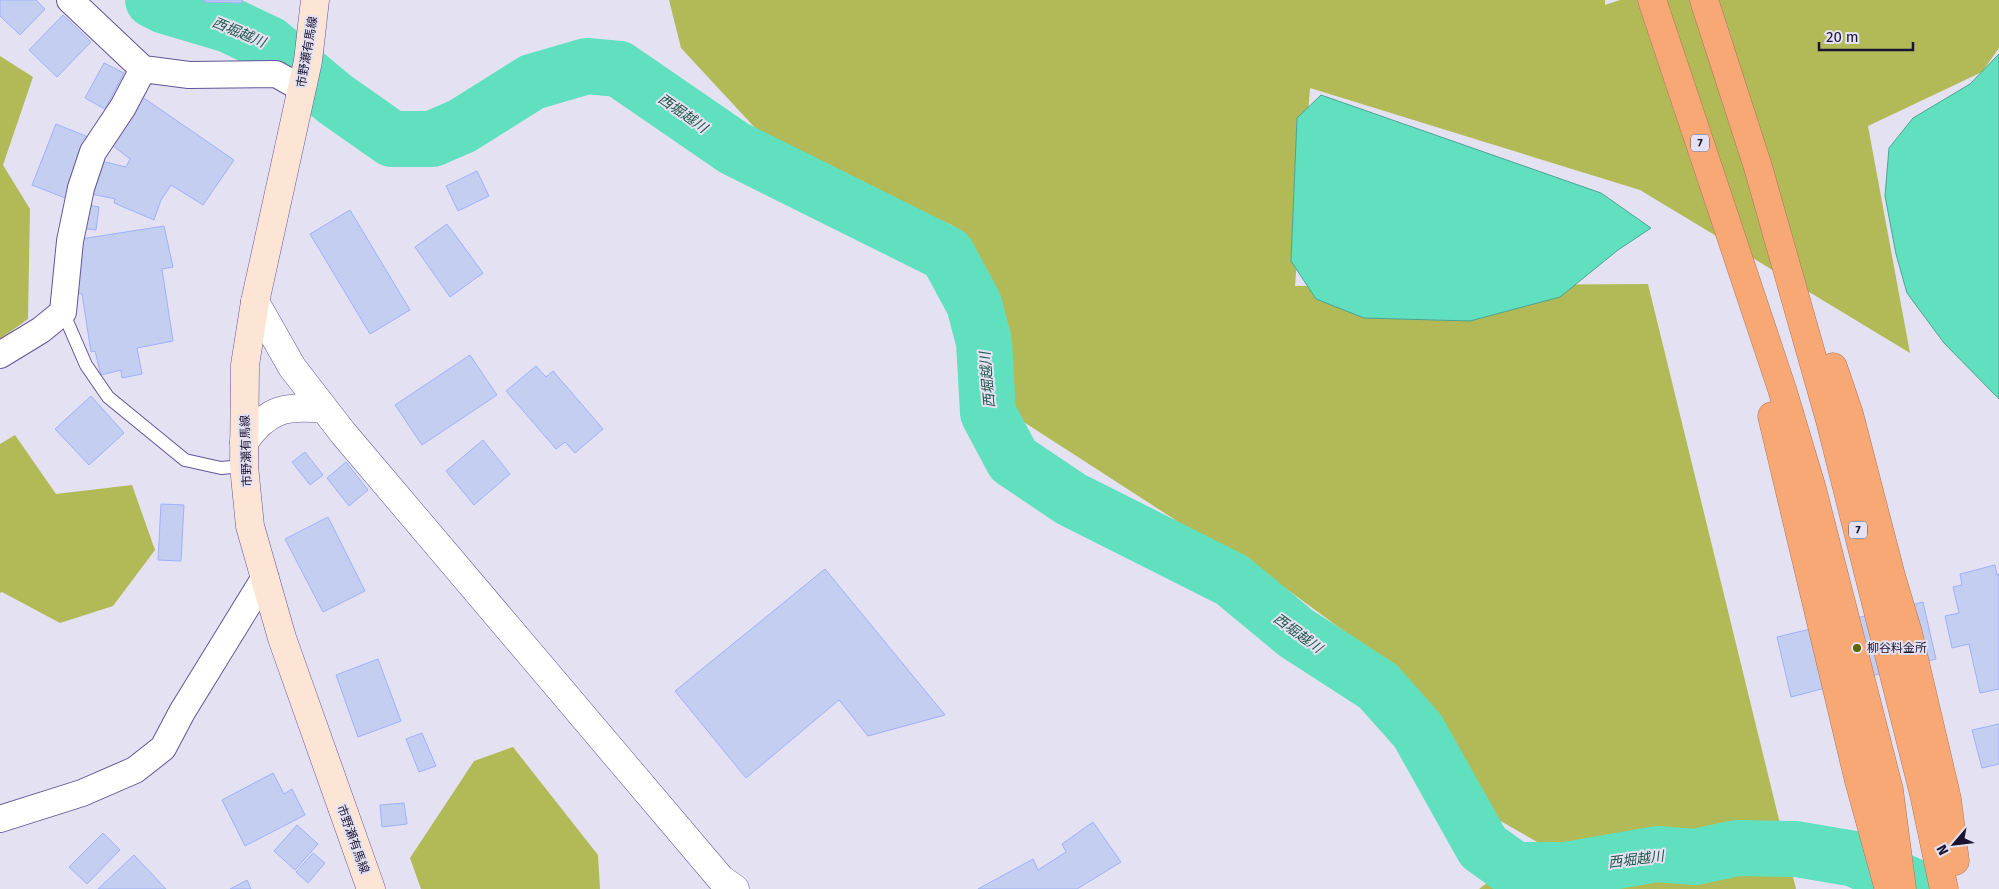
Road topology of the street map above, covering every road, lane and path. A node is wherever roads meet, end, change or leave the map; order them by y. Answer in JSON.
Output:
{"nodes":[{"id":1,"x":70,"y":0,"type":"edge"},
{"id":2,"x":315,"y":0,"type":"edge"},
{"id":3,"x":1652,"y":0,"type":"edge"},
{"id":4,"x":1704,"y":0,"type":"edge"},
{"id":5,"x":143,"y":70,"type":"junction"},
{"id":6,"x":301,"y":88,"type":"junction"},
{"id":7,"x":255,"y":302,"type":"junction"},
{"id":8,"x":63,"y":312,"type":"junction"},
{"id":9,"x":0,"y":355,"type":"edge"},
{"id":10,"x":1774,"y":389,"type":"junction"},
{"id":11,"x":324,"y":409,"type":"junction"},
{"id":12,"x":244,"y":454,"type":"junction"},
{"id":13,"x":265,"y":577,"type":"junction"},
{"id":14,"x":1936,"y":796,"type":"junction"},
{"id":15,"x":0,"y":819,"type":"edge"},
{"id":16,"x":371,"y":889,"type":"edge"},
{"id":17,"x":735,"y":889,"type":"edge"},
{"id":18,"x":1889,"y":889,"type":"edge"},
{"id":19,"x":1902,"y":889,"type":"edge"},
{"id":20,"x":1944,"y":889,"type":"edge"},
{"id":21,"x":1957,"y":889,"type":"edge"}],
"edges":[{"from":1,"to":5,"type":"street"},
{"from":2,"to":6,"type":"main road","name":"市野瀬有馬線"},
{"from":3,"to":10,"type":"highway","number":"7"},
{"from":4,"to":14,"type":"highway","number":"7"},
{"from":5,"to":6,"type":"street"},
{"from":5,"to":8,"type":"street"},
{"from":6,"to":7,"type":"main road","name":"市野瀬有馬線"},
{"from":7,"to":11,"type":"street"},
{"from":7,"to":12,"type":"main road","name":"市野瀬有馬線"},
{"from":8,"to":9,"type":"street"},
{"from":8,"to":12,"type":"lane"},
{"from":10,"to":18,"type":"highway","number":"7"},
{"from":10,"to":19,"type":"highway","number":"7"},
{"from":11,"to":12,"type":"street"},
{"from":11,"to":17,"type":"street"},
{"from":12,"to":13,"type":"main road","name":"市野瀬有馬線"},
{"from":13,"to":15,"type":"street"},
{"from":13,"to":16,"type":"main road","name":"市野瀬有馬線"},
{"from":14,"to":20,"type":"highway","number":"7"},
{"from":14,"to":21,"type":"highway","number":"7"}]}
